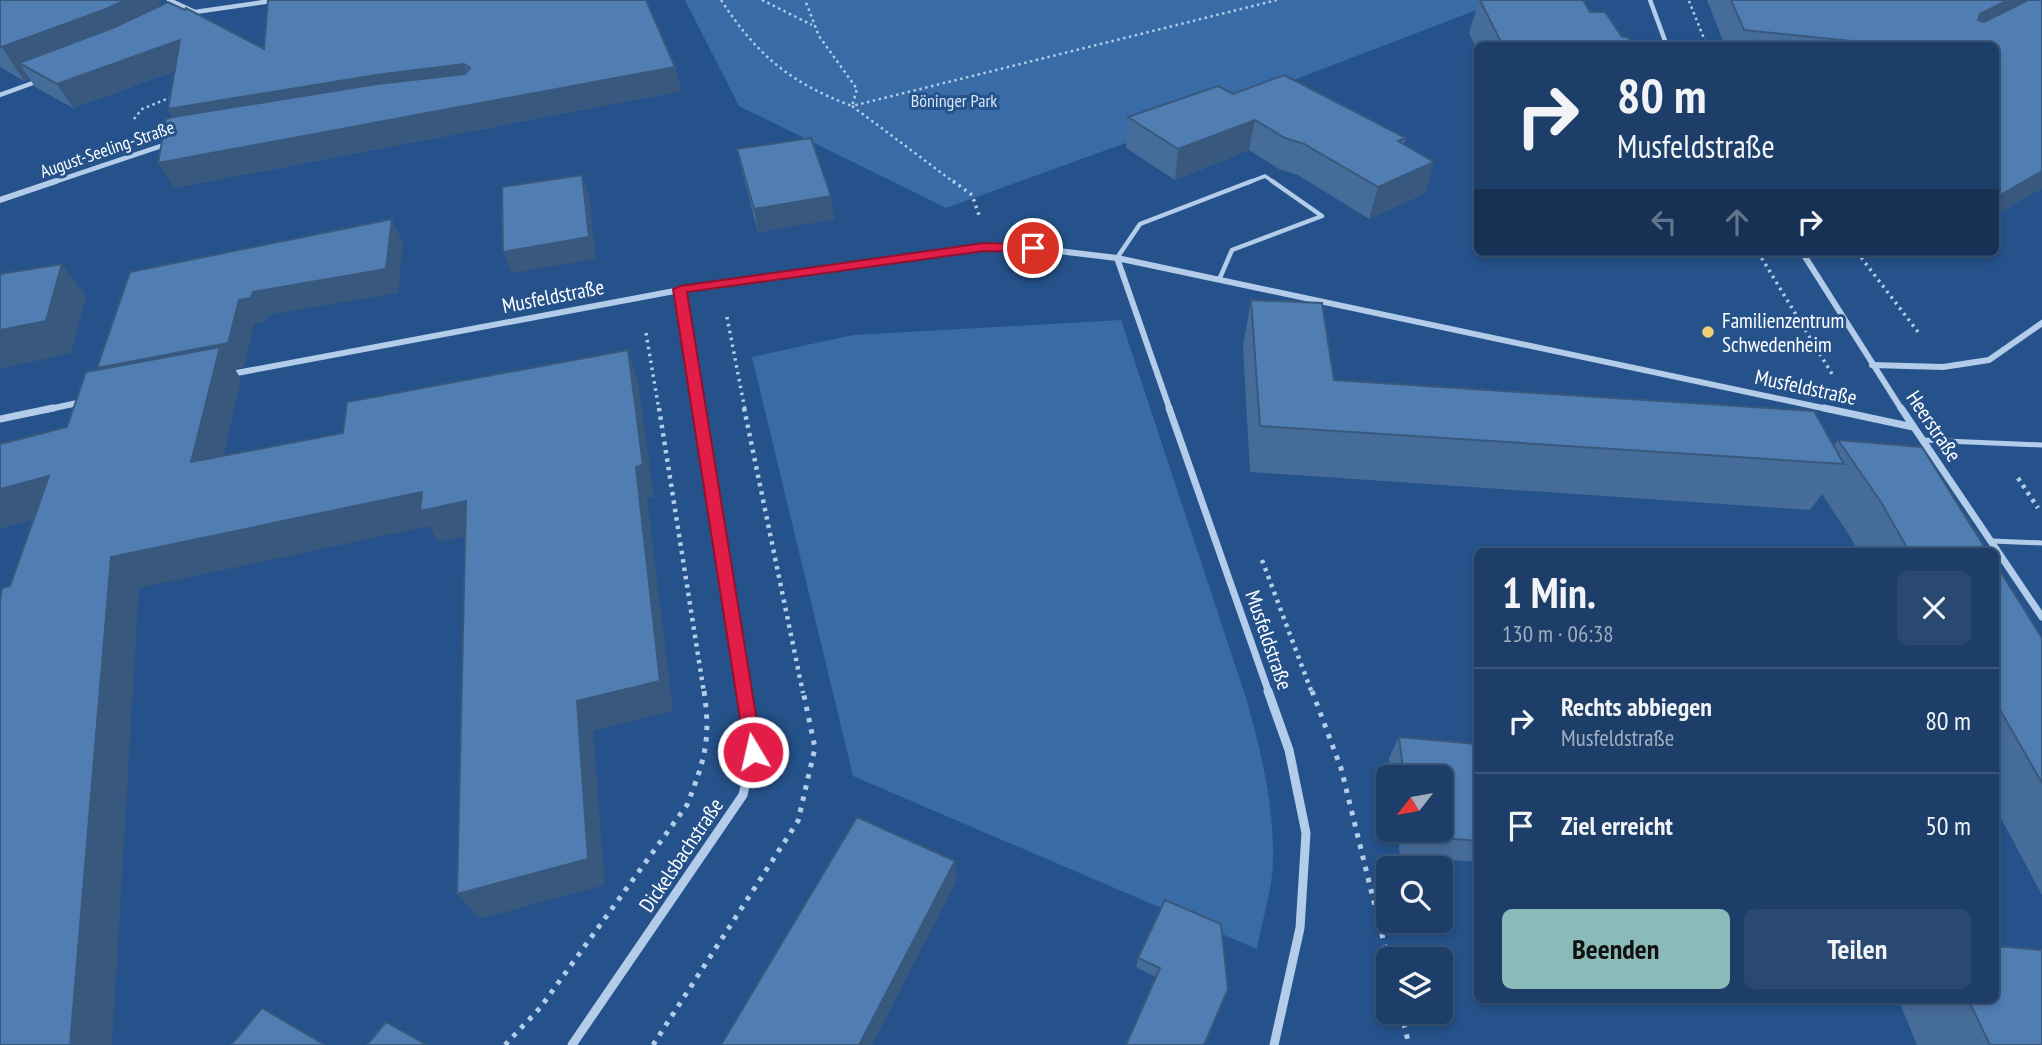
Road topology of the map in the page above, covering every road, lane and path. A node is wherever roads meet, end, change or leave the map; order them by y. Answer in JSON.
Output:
{"nodes":[{"id":1,"x":169,"y":0,"type":"edge"},
{"id":2,"x":278,"y":0,"type":"edge"},
{"id":3,"x":721,"y":0,"type":"edge"},
{"id":4,"x":762,"y":0,"type":"edge"},
{"id":5,"x":805,"y":0,"type":"edge"},
{"id":6,"x":1277,"y":0,"type":"edge"},
{"id":7,"x":1650,"y":0,"type":"edge"},
{"id":8,"x":1689,"y":0,"type":"edge"},
{"id":9,"x":195,"y":12,"type":"junction"},
{"id":10,"x":184,"y":18,"type":"edge"},
{"id":11,"x":813,"y":25,"type":"junction"},
{"id":12,"x":1666,"y":42,"type":"edge"},
{"id":13,"x":1705,"y":42,"type":"edge"},
{"id":14,"x":46,"y":78,"type":"edge"},
{"id":15,"x":179,"y":94,"type":"edge"},
{"id":16,"x":0,"y":95,"type":"edge"},
{"id":17,"x":852,"y":106,"type":"junction"},
{"id":18,"x":127,"y":126,"type":"dead end"},
{"id":19,"x":174,"y":142,"type":"edge"},
{"id":20,"x":0,"y":200,"type":"edge"},
{"id":21,"x":982,"y":224,"type":"dead end"},
{"id":22,"x":1804,"y":256,"type":"edge"},
{"id":23,"x":1117,"y":258,"type":"junction"},
{"id":24,"x":1219,"y":280,"type":"junction"},
{"id":25,"x":680,"y":289,"type":"junction"},
{"id":26,"x":729,"y":313,"type":"dead end"},
{"id":27,"x":2042,"y":323,"type":"edge"},
{"id":28,"x":646,"y":333,"type":"dead end"},
{"id":29,"x":1872,"y":365,"type":"junction"},
{"id":30,"x":228,"y":374,"type":"dead end"},
{"id":31,"x":91,"y":400,"type":"edge"},
{"id":32,"x":0,"y":419,"type":"edge"},
{"id":33,"x":1913,"y":428,"type":"junction"},
{"id":34,"x":1922,"y":440,"type":"junction"},
{"id":35,"x":2042,"y":445,"type":"edge"},
{"id":36,"x":1992,"y":541,"type":"junction"},
{"id":37,"x":2042,"y":543,"type":"edge"},
{"id":38,"x":1997,"y":548,"type":"edge"},
{"id":39,"x":1258,"y":549,"type":"dead end"},
{"id":40,"x":1999,"y":552,"type":"edge"},
{"id":41,"x":2042,"y":617,"type":"edge"},
{"id":42,"x":1385,"y":947,"type":"edge"},
{"id":43,"x":1404,"y":1024,"type":"edge"},
{"id":44,"x":505,"y":1045,"type":"edge"},
{"id":45,"x":572,"y":1045,"type":"edge"},
{"id":46,"x":653,"y":1045,"type":"edge"},
{"id":47,"x":1275,"y":1045,"type":"edge"},
{"id":48,"x":1409,"y":1045,"type":"edge"}],
"edges":[{"from":1,"to":9,"type":"street"},
{"from":2,"to":9,"type":"street"},
{"from":3,"to":17,"type":"path"},
{"from":4,"to":11,"type":"path"},
{"from":5,"to":11,"type":"path"},
{"from":6,"to":17,"type":"path"},
{"from":7,"to":12,"type":"street"},
{"from":8,"to":13,"type":"path"},
{"from":9,"to":10,"type":"street"},
{"from":11,"to":17,"type":"path"},
{"from":14,"to":16,"type":"street"},
{"from":15,"to":18,"type":"path"},
{"from":17,"to":21,"type":"path"},
{"from":19,"to":20,"type":"street","name":"August-Seeling-Straße"},
{"from":22,"to":29,"type":"street","name":"Heerstraße"},
{"from":23,"to":24,"type":"street","name":"Musfeldstraße"},
{"from":23,"to":24,"type":"lane"},
{"from":23,"to":25,"type":"street","name":"Musfeldstraße"},
{"from":23,"to":47,"type":"street","name":"Musfeldstraße"},
{"from":24,"to":33,"type":"street","name":"Musfeldstraße"},
{"from":25,"to":30,"type":"street","name":"Musfeldstraße"},
{"from":25,"to":45,"type":"street","name":"Dickelsbachstraße"},
{"from":26,"to":46,"type":"path"},
{"from":27,"to":29,"type":"street"},
{"from":28,"to":44,"type":"path"},
{"from":29,"to":33,"type":"street","name":"Heerstraße"},
{"from":31,"to":32,"type":"street"},
{"from":33,"to":34,"type":"street","name":"Heerstraße"},
{"from":34,"to":35,"type":"lane"},
{"from":34,"to":36,"type":"street","name":"Heerstraße"},
{"from":36,"to":37,"type":"lane"},
{"from":36,"to":38,"type":"street","name":"Heerstraße"},
{"from":39,"to":42,"type":"path"},
{"from":40,"to":41,"type":"street","name":"Heerstraße"},
{"from":43,"to":48,"type":"path"}]}
